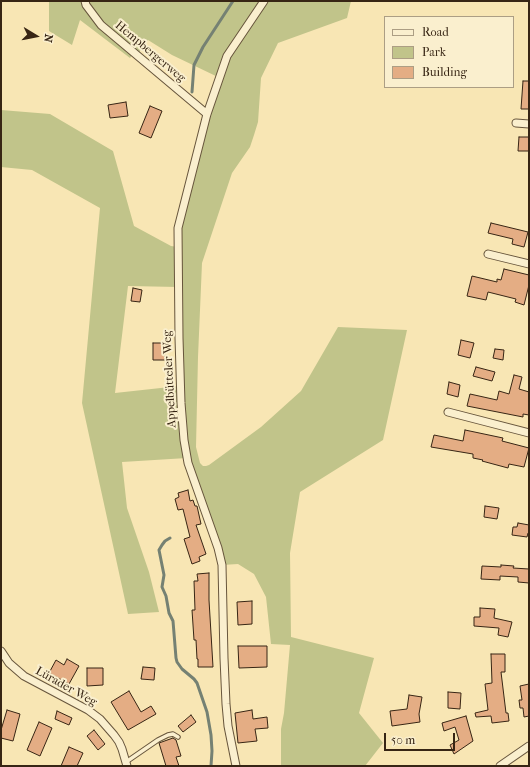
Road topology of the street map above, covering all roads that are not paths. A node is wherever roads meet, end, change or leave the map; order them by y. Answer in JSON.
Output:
{"nodes":[{"id":1,"x":85,"y":1,"type":"edge"},
{"id":2,"x":264,"y":1,"type":"edge"},
{"id":3,"x":207,"y":114,"type":"junction"},
{"id":4,"x":516,"y":123,"type":"dead end"},
{"id":5,"x":529,"y":124,"type":"edge"},
{"id":6,"x":488,"y":254,"type":"dead end"},
{"id":7,"x":529,"y":264,"type":"edge"},
{"id":8,"x":448,"y":412,"type":"dead end"},
{"id":9,"x":529,"y":433,"type":"edge"},
{"id":10,"x":1,"y":651,"type":"edge"},
{"id":11,"x":178,"y":737,"type":"dead end"},
{"id":12,"x":529,"y":746,"type":"edge"},
{"id":13,"x":126,"y":764,"type":"edge"},
{"id":14,"x":236,"y":766,"type":"edge"},
{"id":15,"x":500,"y":766,"type":"edge"}],
"edges":[{"from":1,"to":3,"type":"street","name":"Hempbergerweg"},
{"from":2,"to":3,"type":"street","name":"Appelbütteler Weg"},
{"from":3,"to":14,"type":"street","name":"Appelbütteler Weg"},
{"from":4,"to":5,"type":"street"},
{"from":6,"to":7,"type":"street"},
{"from":8,"to":9,"type":"street"},
{"from":10,"to":13,"type":"street","name":"Lürader Weg"},
{"from":11,"to":13,"type":"lane"},
{"from":12,"to":15,"type":"street"}]}
